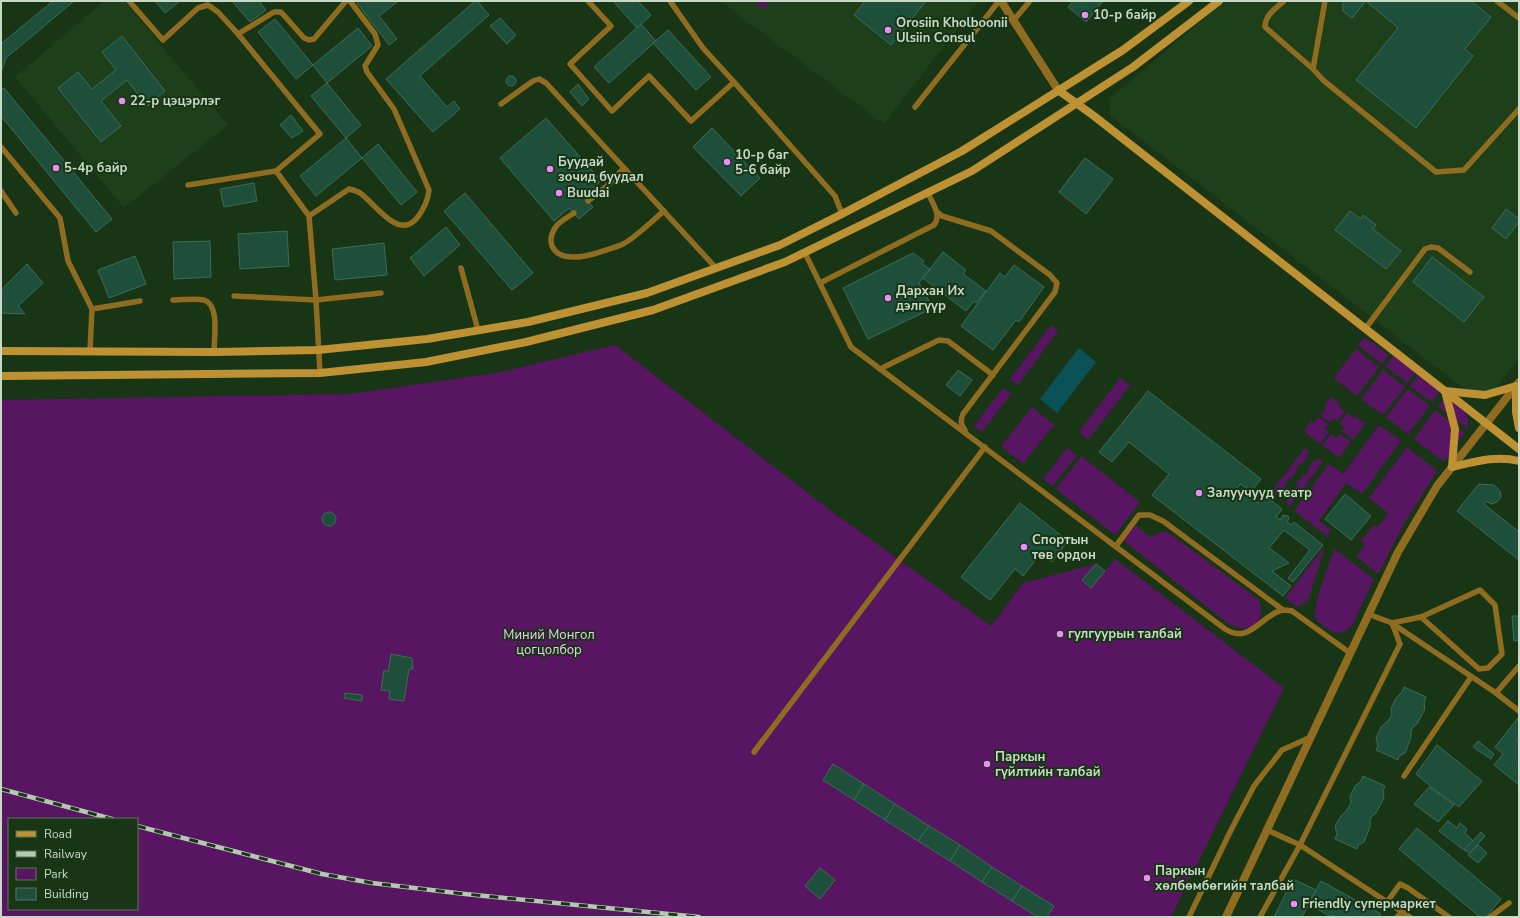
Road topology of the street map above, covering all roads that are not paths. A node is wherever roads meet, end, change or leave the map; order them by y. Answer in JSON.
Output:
{"nodes":[{"id":1,"x":129,"y":1,"type":"edge"},
{"id":2,"x":346,"y":1,"type":"edge"},
{"id":3,"x":350,"y":1,"type":"edge"},
{"id":4,"x":588,"y":1,"type":"edge"},
{"id":5,"x":670,"y":1,"type":"edge"},
{"id":6,"x":1000,"y":1,"type":"edge"},
{"id":7,"x":1030,"y":1,"type":"edge"},
{"id":8,"x":1189,"y":1,"type":"edge"},
{"id":9,"x":1219,"y":1,"type":"edge"},
{"id":10,"x":1284,"y":1,"type":"edge"},
{"id":11,"x":1325,"y":1,"type":"edge"},
{"id":12,"x":1497,"y":1,"type":"edge"},
{"id":13,"x":1519,"y":18,"type":"edge"},
{"id":14,"x":1013,"y":21,"type":"junction"},
{"id":15,"x":238,"y":34,"type":"junction"},
{"id":16,"x":1313,"y":69,"type":"junction"},
{"id":17,"x":734,"y":82,"type":"junction"},
{"id":18,"x":1058,"y":90,"type":"junction"},
{"id":19,"x":1077,"y":103,"type":"junction"},
{"id":20,"x":501,"y":104,"type":"dead end"},
{"id":21,"x":915,"y":107,"type":"dead end"},
{"id":22,"x":1519,"y":109,"type":"edge"},
{"id":23,"x":1,"y":147,"type":"edge"},
{"id":24,"x":624,"y":168,"type":"junction"},
{"id":25,"x":276,"y":171,"type":"junction"},
{"id":26,"x":188,"y":185,"type":"dead end"},
{"id":27,"x":1,"y":191,"type":"edge"},
{"id":28,"x":928,"y":193,"type":"junction"},
{"id":29,"x":588,"y":201,"type":"dead end"},
{"id":30,"x":664,"y":211,"type":"junction"},
{"id":31,"x":937,"y":212,"type":"junction"},
{"id":32,"x":16,"y":213,"type":"dead end"},
{"id":33,"x":574,"y":213,"type":"dead end"},
{"id":34,"x":842,"y":214,"type":"junction"},
{"id":35,"x":309,"y":216,"type":"junction"},
{"id":36,"x":805,"y":253,"type":"junction"},
{"id":37,"x":461,"y":268,"type":"dead end"},
{"id":38,"x":716,"y":268,"type":"junction"},
{"id":39,"x":1470,"y":272,"type":"dead end"},
{"id":40,"x":820,"y":283,"type":"junction"},
{"id":41,"x":381,"y":292,"type":"dead end"},
{"id":42,"x":234,"y":296,"type":"dead end"},
{"id":43,"x":173,"y":300,"type":"dead end"},
{"id":44,"x":316,"y":300,"type":"junction"},
{"id":45,"x":140,"y":301,"type":"dead end"},
{"id":46,"x":92,"y":309,"type":"junction"},
{"id":47,"x":1365,"y":329,"type":"junction"},
{"id":48,"x":478,"y":330,"type":"junction"},
{"id":49,"x":318,"y":350,"type":"junction"},
{"id":50,"x":1,"y":351,"type":"edge"},
{"id":51,"x":90,"y":351,"type":"junction"},
{"id":52,"x":214,"y":352,"type":"junction"},
{"id":53,"x":880,"y":369,"type":"junction"},
{"id":54,"x":320,"y":373,"type":"junction"},
{"id":55,"x":993,"y":375,"type":"junction"},
{"id":56,"x":1,"y":376,"type":"edge"},
{"id":57,"x":1518,"y":384,"type":"edge"},
{"id":58,"x":1445,"y":391,"type":"junction"},
{"id":59,"x":1487,"y":424,"type":"junction"},
{"id":60,"x":1519,"y":428,"type":"edge"},
{"id":61,"x":967,"y":434,"type":"junction"},
{"id":62,"x":985,"y":447,"type":"junction"},
{"id":63,"x":1519,"y":449,"type":"edge"},
{"id":64,"x":1519,"y":461,"type":"edge"},
{"id":65,"x":1452,"y":467,"type":"junction"},
{"id":66,"x":1116,"y":546,"type":"junction"},
{"id":67,"x":1283,"y":610,"type":"junction"},
{"id":68,"x":1368,"y":614,"type":"junction"},
{"id":69,"x":1421,"y":617,"type":"junction"},
{"id":70,"x":1392,"y":623,"type":"junction"},
{"id":71,"x":1350,"y":653,"type":"junction"},
{"id":72,"x":1519,"y":666,"type":"edge"},
{"id":73,"x":1471,"y":677,"type":"junction"},
{"id":74,"x":1496,"y":693,"type":"junction"},
{"id":75,"x":1519,"y":711,"type":"edge"},
{"id":76,"x":1311,"y":737,"type":"junction"},
{"id":77,"x":754,"y":752,"type":"dead end"},
{"id":78,"x":1404,"y":776,"type":"dead end"},
{"id":79,"x":1267,"y":830,"type":"junction"},
{"id":80,"x":1300,"y":845,"type":"junction"},
{"id":81,"x":1387,"y":902,"type":"junction"},
{"id":82,"x":1510,"y":903,"type":"dead end"},
{"id":83,"x":1402,"y":912,"type":"junction"},
{"id":84,"x":1189,"y":917,"type":"edge"},
{"id":85,"x":1226,"y":917,"type":"edge"},
{"id":86,"x":1260,"y":917,"type":"edge"},
{"id":87,"x":1397,"y":917,"type":"edge"},
{"id":88,"x":1410,"y":917,"type":"edge"},
{"id":89,"x":1449,"y":917,"type":"edge"},
{"id":90,"x":1490,"y":917,"type":"edge"}],
"edges":[{"from":1,"to":15,"type":"lane"},
{"from":2,"to":15,"type":"lane"},
{"from":3,"to":35,"type":"lane"},
{"from":4,"to":17,"type":"lane"},
{"from":5,"to":17,"type":"lane"},
{"from":6,"to":14,"type":"street"},
{"from":6,"to":21,"type":"lane"},
{"from":7,"to":14,"type":"lane"},
{"from":8,"to":18,"type":"main road"},
{"from":9,"to":19,"type":"main road"},
{"from":10,"to":16,"type":"lane"},
{"from":11,"to":16,"type":"lane"},
{"from":12,"to":13,"type":"lane"},
{"from":14,"to":18,"type":"street"},
{"from":15,"to":25,"type":"lane"},
{"from":16,"to":22,"type":"lane"},
{"from":17,"to":34,"type":"lane"},
{"from":18,"to":19,"type":"main road"},
{"from":18,"to":34,"type":"main road"},
{"from":19,"to":28,"type":"main road"},
{"from":19,"to":47,"type":"main road"},
{"from":20,"to":24,"type":"lane"},
{"from":23,"to":46,"type":"lane"},
{"from":24,"to":29,"type":"lane"},
{"from":24,"to":30,"type":"lane"},
{"from":25,"to":26,"type":"lane"},
{"from":25,"to":35,"type":"lane"},
{"from":27,"to":32,"type":"lane"},
{"from":28,"to":31,"type":"lane"},
{"from":28,"to":36,"type":"main road"},
{"from":30,"to":33,"type":"lane"},
{"from":30,"to":38,"type":"lane"},
{"from":31,"to":40,"type":"lane"},
{"from":31,"to":55,"type":"lane"},
{"from":34,"to":38,"type":"main road"},
{"from":35,"to":44,"type":"lane"},
{"from":36,"to":40,"type":"lane"},
{"from":36,"to":54,"type":"main road"},
{"from":37,"to":48,"type":"lane"},
{"from":38,"to":48,"type":"main road"},
{"from":39,"to":47,"type":"lane"},
{"from":40,"to":53,"type":"lane"},
{"from":41,"to":44,"type":"lane"},
{"from":42,"to":44,"type":"lane"},
{"from":43,"to":52,"type":"lane"},
{"from":44,"to":49,"type":"lane"},
{"from":45,"to":46,"type":"lane"},
{"from":46,"to":51,"type":"lane"},
{"from":47,"to":58,"type":"main road"},
{"from":48,"to":49,"type":"main road"},
{"from":49,"to":52,"type":"main road"},
{"from":49,"to":54,"type":"lane"},
{"from":50,"to":51,"type":"main road"},
{"from":51,"to":52,"type":"main road"},
{"from":53,"to":55,"type":"lane"},
{"from":53,"to":61,"type":"lane"},
{"from":54,"to":56,"type":"main road"},
{"from":55,"to":61,"type":"lane"},
{"from":57,"to":58,"type":"main road"},
{"from":57,"to":59,"type":"street"},
{"from":57,"to":60,"type":"main road"},
{"from":58,"to":59,"type":"main road"},
{"from":58,"to":65,"type":"main road"},
{"from":59,"to":63,"type":"main road"},
{"from":59,"to":65,"type":"street"},
{"from":61,"to":62,"type":"lane"},
{"from":62,"to":66,"type":"lane"},
{"from":62,"to":77,"type":"lane"},
{"from":64,"to":65,"type":"main road"},
{"from":65,"to":68,"type":"street"},
{"from":66,"to":67,"type":"lane"},
{"from":66,"to":67,"type":"lane"},
{"from":67,"to":71,"type":"lane"},
{"from":68,"to":70,"type":"lane"},
{"from":68,"to":71,"type":"street"},
{"from":69,"to":69,"type":"lane"},
{"from":69,"to":70,"type":"lane"},
{"from":70,"to":73,"type":"lane"},
{"from":70,"to":80,"type":"lane"},
{"from":71,"to":76,"type":"street"},
{"from":72,"to":74,"type":"lane"},
{"from":73,"to":74,"type":"lane"},
{"from":73,"to":78,"type":"lane"},
{"from":74,"to":75,"type":"lane"},
{"from":76,"to":79,"type":"street"},
{"from":76,"to":84,"type":"lane"},
{"from":79,"to":80,"type":"lane"},
{"from":79,"to":85,"type":"street"},
{"from":80,"to":81,"type":"lane"},
{"from":80,"to":86,"type":"lane"},
{"from":81,"to":83,"type":"lane"},
{"from":81,"to":89,"type":"lane"},
{"from":82,"to":90,"type":"lane"},
{"from":83,"to":87,"type":"lane"},
{"from":83,"to":88,"type":"lane"}]}
